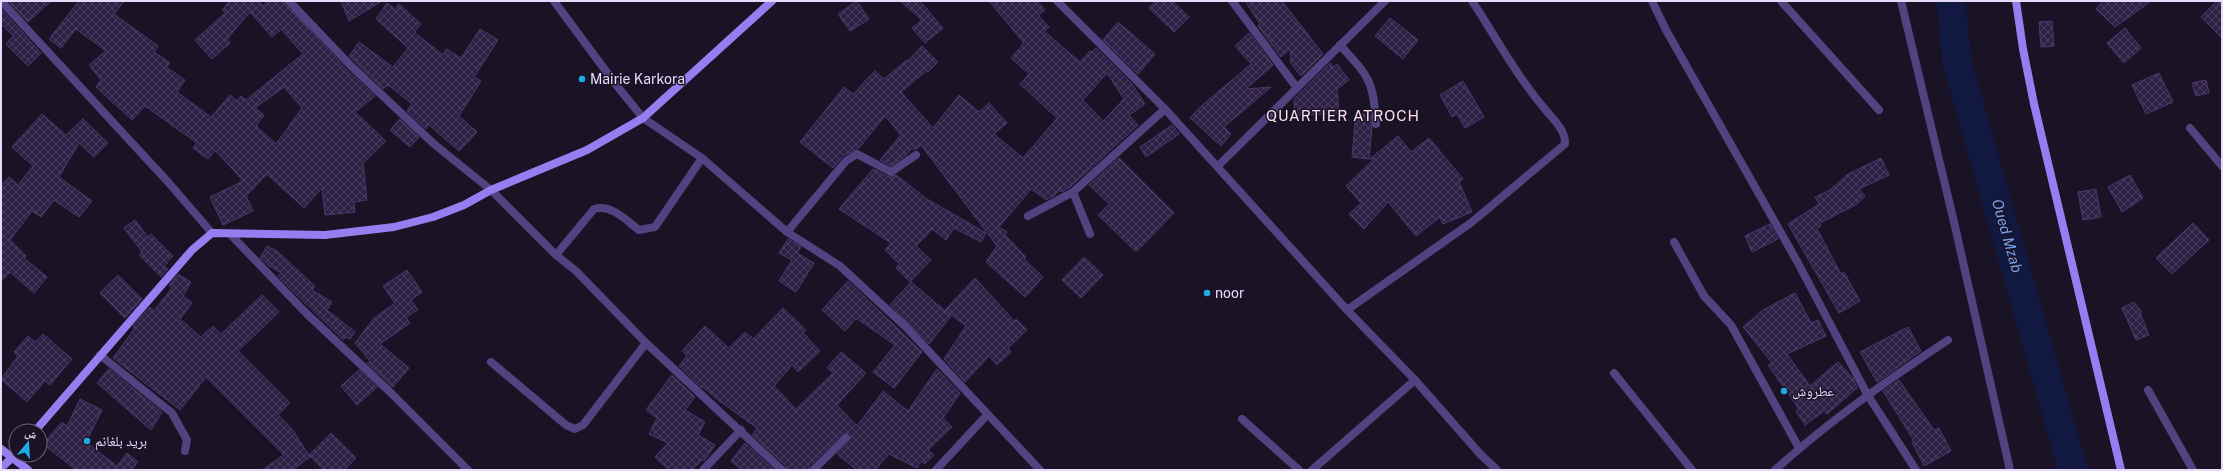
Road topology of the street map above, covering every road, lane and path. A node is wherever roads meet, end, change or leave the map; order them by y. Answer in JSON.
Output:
{"nodes":[{"id":1,"x":1,"y":1,"type":"edge"},
{"id":2,"x":289,"y":1,"type":"edge"},
{"id":3,"x":554,"y":1,"type":"edge"},
{"id":4,"x":772,"y":1,"type":"edge"},
{"id":5,"x":1057,"y":1,"type":"edge"},
{"id":6,"x":1232,"y":1,"type":"edge"},
{"id":7,"x":1385,"y":1,"type":"edge"},
{"id":8,"x":1472,"y":1,"type":"edge"},
{"id":9,"x":1652,"y":1,"type":"edge"},
{"id":10,"x":1781,"y":1,"type":"edge"},
{"id":11,"x":1901,"y":1,"type":"edge"},
{"id":12,"x":2016,"y":1,"type":"edge"},
{"id":13,"x":1340,"y":45,"type":"junction"},
{"id":14,"x":1297,"y":88,"type":"junction"},
{"id":15,"x":1165,"y":109,"type":"junction"},
{"id":16,"x":1879,"y":110,"type":"dead end"},
{"id":17,"x":643,"y":118,"type":"junction"},
{"id":18,"x":1376,"y":124,"type":"dead end"},
{"id":19,"x":2190,"y":128,"type":"dead end"},
{"id":20,"x":916,"y":155,"type":"dead end"},
{"id":21,"x":702,"y":158,"type":"junction"},
{"id":22,"x":1218,"y":166,"type":"junction"},
{"id":23,"x":2222,"y":166,"type":"edge"},
{"id":24,"x":491,"y":190,"type":"junction"},
{"id":25,"x":1073,"y":192,"type":"junction"},
{"id":26,"x":1028,"y":216,"type":"dead end"},
{"id":27,"x":787,"y":232,"type":"junction"},
{"id":28,"x":212,"y":233,"type":"junction"},
{"id":29,"x":230,"y":234,"type":"junction"},
{"id":30,"x":1090,"y":234,"type":"dead end"},
{"id":31,"x":1674,"y":242,"type":"dead end"},
{"id":32,"x":556,"y":255,"type":"junction"},
{"id":33,"x":1347,"y":310,"type":"junction"},
{"id":34,"x":1948,"y":340,"type":"dead end"},
{"id":35,"x":646,"y":343,"type":"junction"},
{"id":36,"x":100,"y":355,"type":"junction"},
{"id":37,"x":491,"y":362,"type":"dead end"},
{"id":38,"x":1614,"y":373,"type":"dead end"},
{"id":39,"x":1415,"y":380,"type":"junction"},
{"id":40,"x":2148,"y":390,"type":"dead end"},
{"id":41,"x":1867,"y":394,"type":"junction"},
{"id":42,"x":987,"y":415,"type":"junction"},
{"id":43,"x":1242,"y":418,"type":"dead end"},
{"id":44,"x":42,"y":423,"type":"edge"},
{"id":45,"x":741,"y":430,"type":"junction"},
{"id":46,"x":846,"y":438,"type":"dead end"},
{"id":47,"x":1799,"y":448,"type":"junction"},
{"id":48,"x":185,"y":451,"type":"dead end"},
{"id":49,"x":468,"y":470,"type":"edge"},
{"id":50,"x":703,"y":470,"type":"edge"},
{"id":51,"x":782,"y":470,"type":"edge"},
{"id":52,"x":813,"y":470,"type":"edge"},
{"id":53,"x":936,"y":470,"type":"edge"},
{"id":54,"x":1040,"y":470,"type":"edge"},
{"id":55,"x":1299,"y":470,"type":"edge"},
{"id":56,"x":1312,"y":470,"type":"edge"},
{"id":57,"x":1497,"y":470,"type":"edge"},
{"id":58,"x":1692,"y":470,"type":"edge"},
{"id":59,"x":1775,"y":470,"type":"edge"},
{"id":60,"x":1916,"y":470,"type":"edge"},
{"id":61,"x":2010,"y":470,"type":"edge"},
{"id":62,"x":2122,"y":470,"type":"edge"},
{"id":63,"x":2193,"y":470,"type":"edge"}],
"edges":[{"from":1,"to":28,"type":"street"},
{"from":2,"to":24,"type":"street"},
{"from":3,"to":17,"type":"street"},
{"from":4,"to":17,"type":"main road"},
{"from":5,"to":15,"type":"street"},
{"from":6,"to":14,"type":"street"},
{"from":7,"to":13,"type":"street"},
{"from":8,"to":33,"type":"street"},
{"from":9,"to":41,"type":"street"},
{"from":10,"to":16,"type":"street"},
{"from":11,"to":61,"type":"street"},
{"from":12,"to":62,"type":"main road"},
{"from":13,"to":14,"type":"street"},
{"from":13,"to":18,"type":"street"},
{"from":14,"to":22,"type":"street"},
{"from":15,"to":22,"type":"street"},
{"from":15,"to":25,"type":"street"},
{"from":17,"to":21,"type":"street"},
{"from":17,"to":24,"type":"main road"},
{"from":19,"to":23,"type":"street"},
{"from":20,"to":27,"type":"street"},
{"from":21,"to":27,"type":"street"},
{"from":21,"to":32,"type":"street"},
{"from":22,"to":33,"type":"street"},
{"from":24,"to":29,"type":"main road"},
{"from":24,"to":32,"type":"street"},
{"from":25,"to":26,"type":"street"},
{"from":25,"to":30,"type":"street"},
{"from":27,"to":42,"type":"street"},
{"from":28,"to":29,"type":"main road"},
{"from":28,"to":36,"type":"main road"},
{"from":29,"to":49,"type":"street"},
{"from":31,"to":47,"type":"street"},
{"from":32,"to":35,"type":"street"},
{"from":33,"to":39,"type":"street"},
{"from":34,"to":41,"type":"street"},
{"from":35,"to":37,"type":"street"},
{"from":35,"to":45,"type":"street"},
{"from":36,"to":44,"type":"main road"},
{"from":36,"to":48,"type":"street"},
{"from":38,"to":58,"type":"street"},
{"from":39,"to":56,"type":"street"},
{"from":39,"to":57,"type":"street"},
{"from":40,"to":63,"type":"street"},
{"from":41,"to":47,"type":"street"},
{"from":41,"to":60,"type":"street"},
{"from":42,"to":53,"type":"street"},
{"from":42,"to":54,"type":"street"},
{"from":43,"to":55,"type":"street"},
{"from":45,"to":50,"type":"street"},
{"from":45,"to":51,"type":"street"},
{"from":46,"to":52,"type":"street"},
{"from":47,"to":59,"type":"street"}]}
